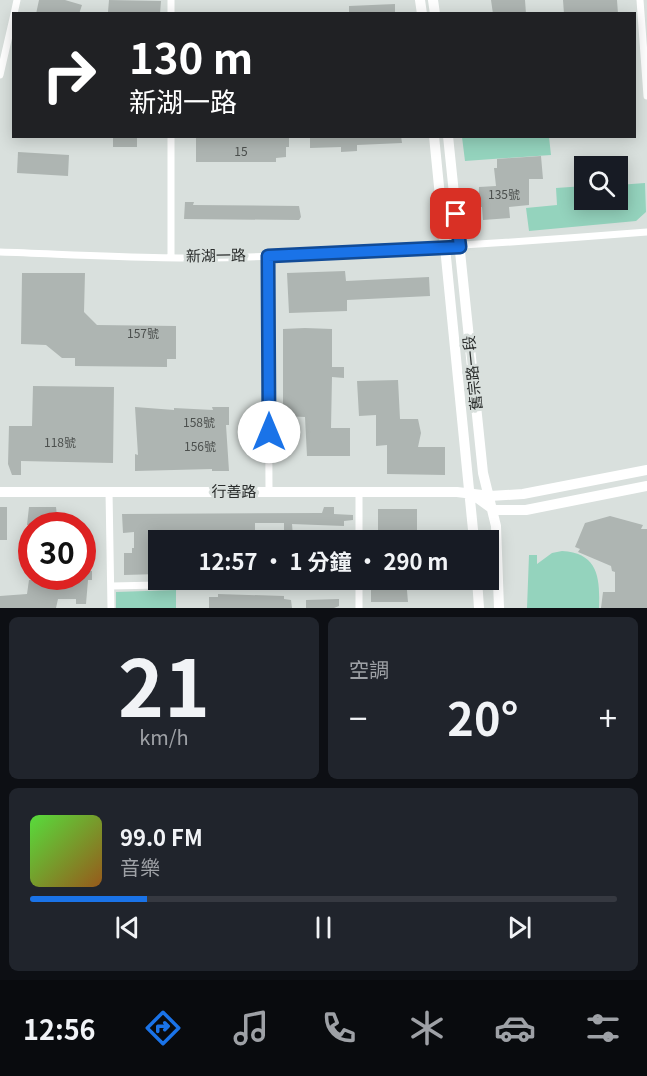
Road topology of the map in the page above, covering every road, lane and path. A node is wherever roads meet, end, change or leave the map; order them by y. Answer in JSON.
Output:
{"nodes":[{"id":1,"x":640,"y":0,"type":"edge"},
{"id":2,"x":12,"y":23,"type":"edge"},
{"id":3,"x":0,"y":75,"type":"edge"},
{"id":4,"x":647,"y":90,"type":"edge"},
{"id":5,"x":647,"y":96,"type":"edge"},
{"id":6,"x":171,"y":138,"type":"edge"},
{"id":7,"x":435,"y":138,"type":"edge"},
{"id":8,"x":448,"y":138,"type":"edge"},
{"id":9,"x":647,"y":232,"type":"edge"},
{"id":10,"x":446,"y":247,"type":"junction"},
{"id":11,"x":460,"y":247,"type":"junction"},
{"id":12,"x":0,"y":252,"type":"edge"},
{"id":13,"x":268,"y":256,"type":"junction"},
{"id":14,"x":171,"y":257,"type":"junction"},
{"id":15,"x":647,"y":470,"type":"edge"},
{"id":16,"x":647,"y":486,"type":"edge"},
{"id":17,"x":109,"y":491,"type":"junction"},
{"id":18,"x":0,"y":492,"type":"edge"},
{"id":19,"x":269,"y":492,"type":"junction"},
{"id":20,"x":358,"y":492,"type":"junction"},
{"id":21,"x":469,"y":492,"type":"junction"},
{"id":22,"x":490,"y":495,"type":"junction"},
{"id":23,"x":494,"y":510,"type":"junction"},
{"id":24,"x":359,"y":530,"type":"edge"},
{"id":25,"x":473,"y":530,"type":"edge"},
{"id":26,"x":148,"y":585,"type":"edge"},
{"id":27,"x":111,"y":586,"type":"junction"},
{"id":28,"x":359,"y":590,"type":"edge"},
{"id":29,"x":478,"y":590,"type":"edge"},
{"id":30,"x":111,"y":608,"type":"edge"},
{"id":31,"x":359,"y":608,"type":"edge"},
{"id":32,"x":479,"y":608,"type":"edge"},
{"id":33,"x":499,"y":608,"type":"edge"}],
"edges":[{"from":1,"to":4,"type":"street"},
{"from":2,"to":3,"type":"street"},
{"from":4,"to":5,"type":"street"},
{"from":6,"to":14,"type":"street"},
{"from":7,"to":10,"type":"main road","name":"舊宗路一段"},
{"from":8,"to":11,"type":"main road","name":"舊宗路一段"},
{"from":9,"to":11,"type":"street","name":"新湖一路"},
{"from":10,"to":11,"type":"street","name":"新湖一路"},
{"from":10,"to":13,"type":"street","name":"新湖一路"},
{"from":10,"to":21,"type":"main road","name":"舊宗路一段"},
{"from":11,"to":22,"type":"main road","name":"舊宗路一段"},
{"from":12,"to":14,"type":"street","name":"新湖一路"},
{"from":13,"to":14,"type":"street","name":"新湖一路"},
{"from":13,"to":19,"type":"street"},
{"from":15,"to":22,"type":"main road","name":"行善路"},
{"from":16,"to":23,"type":"main road"},
{"from":17,"to":18,"type":"main road","name":"行善路"},
{"from":17,"to":19,"type":"main road","name":"行善路"},
{"from":17,"to":27,"type":"street"},
{"from":19,"to":20,"type":"main road","name":"行善路"},
{"from":20,"to":21,"type":"main road","name":"行善路"},
{"from":20,"to":24,"type":"street"},
{"from":21,"to":22,"type":"main road","name":"行善路"},
{"from":21,"to":23,"type":"main road"},
{"from":21,"to":25,"type":"main road","name":"舊宗路一段"},
{"from":22,"to":23,"type":"main road","name":"舊宗路一段"},
{"from":23,"to":33,"type":"main road","name":"舊宗路一段"},
{"from":26,"to":27,"type":"street"},
{"from":27,"to":30,"type":"street"},
{"from":28,"to":31,"type":"street"},
{"from":29,"to":32,"type":"main road"}]}
